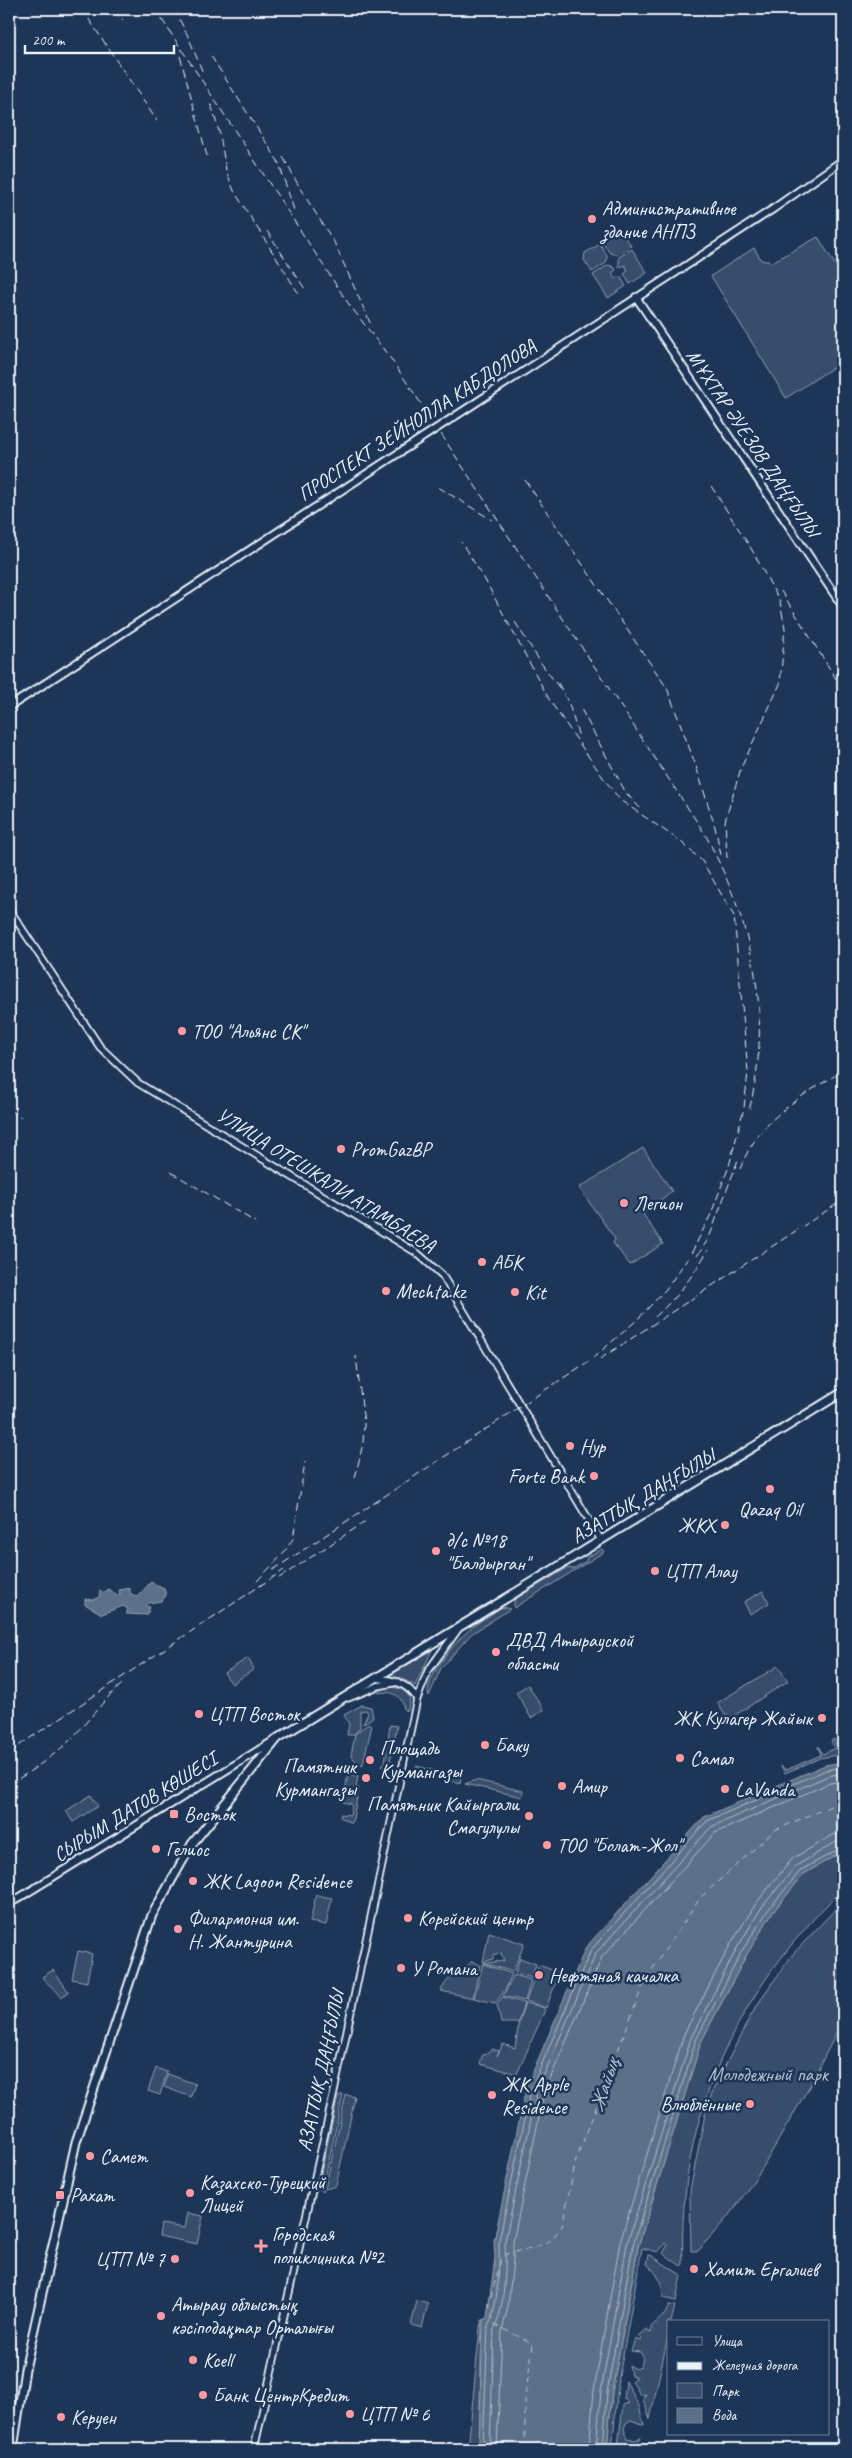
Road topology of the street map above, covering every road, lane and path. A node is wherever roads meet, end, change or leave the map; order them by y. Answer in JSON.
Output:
{"nodes":[{"id":1,"x":843,"y":160,"type":"edge"},
{"id":2,"x":636,"y":297,"type":"junction"},
{"id":3,"x":843,"y":607,"type":"edge"},
{"id":4,"x":9,"y":707,"type":"edge"},
{"id":5,"x":9,"y":909,"type":"edge"},
{"id":6,"x":843,"y":1392,"type":"edge"},
{"id":7,"x":601,"y":1540,"type":"junction"},
{"id":8,"x":459,"y":1628,"type":"junction"},
{"id":9,"x":376,"y":1678,"type":"junction"},
{"id":10,"x":398,"y":1682,"type":"junction"},
{"id":11,"x":417,"y":1698,"type":"junction"},
{"id":12,"x":335,"y":1702,"type":"junction"},
{"id":13,"x":278,"y":1738,"type":"junction"},
{"id":14,"x":9,"y":1904,"type":"edge"},
{"id":15,"x":843,"y":2386,"type":"edge"},
{"id":16,"x":13,"y":2449,"type":"edge"},
{"id":17,"x":254,"y":2449,"type":"edge"},
{"id":18,"x":842,"y":2449,"type":"edge"}],
"edges":[{"from":1,"to":2,"type":"main road","name":"ПРОСПЕКТ ЗЕЙНОЛЛА КАБДОЛОВА"},
{"from":2,"to":3,"type":"main road","name":"МҰХТАР ӘУЕЗОВ ДАҢҒЫЛЫ"},
{"from":2,"to":4,"type":"main road","name":"ПРОСПЕКТ ЗЕЙНОЛЛА КАБДОЛОВА"},
{"from":5,"to":7,"type":"street","name":"УЛИЦА ОТЕШКАЛИ АТАМБАЕВА"},
{"from":6,"to":7,"type":"main road","name":"АЗАТТЫҚ ДАҢҒЫЛЫ"},
{"from":7,"to":8,"type":"main road","name":"АЗАТТЫҚ ДАҢҒЫЛЫ"},
{"from":8,"to":9,"type":"main road","name":"АЗАТТЫҚ ДАҢҒЫЛЫ"},
{"from":8,"to":11,"type":"street","name":"АЗАТТЫҚ ДАҢҒЫЛЫ"},
{"from":9,"to":10,"type":"street"},
{"from":9,"to":12,"type":"main road","name":"АЗАТТЫҚ ДАҢҒЫЛЫ"},
{"from":10,"to":11,"type":"street"},
{"from":10,"to":12,"type":"street"},
{"from":11,"to":17,"type":"street","name":"АЗАТТЫҚ ДАҢҒЫЛЫ"},
{"from":12,"to":13,"type":"main road","name":"АЗАТТЫҚ ДАҢҒЫЛЫ"},
{"from":13,"to":14,"type":"main road","name":"СЫРЫМ ДАТОВ КӨШЕСІ"},
{"from":13,"to":16,"type":"main road","name":"АЗАТТЫҚ ДАҢҒЫЛЫ"},
{"from":15,"to":18,"type":"street"}]}
